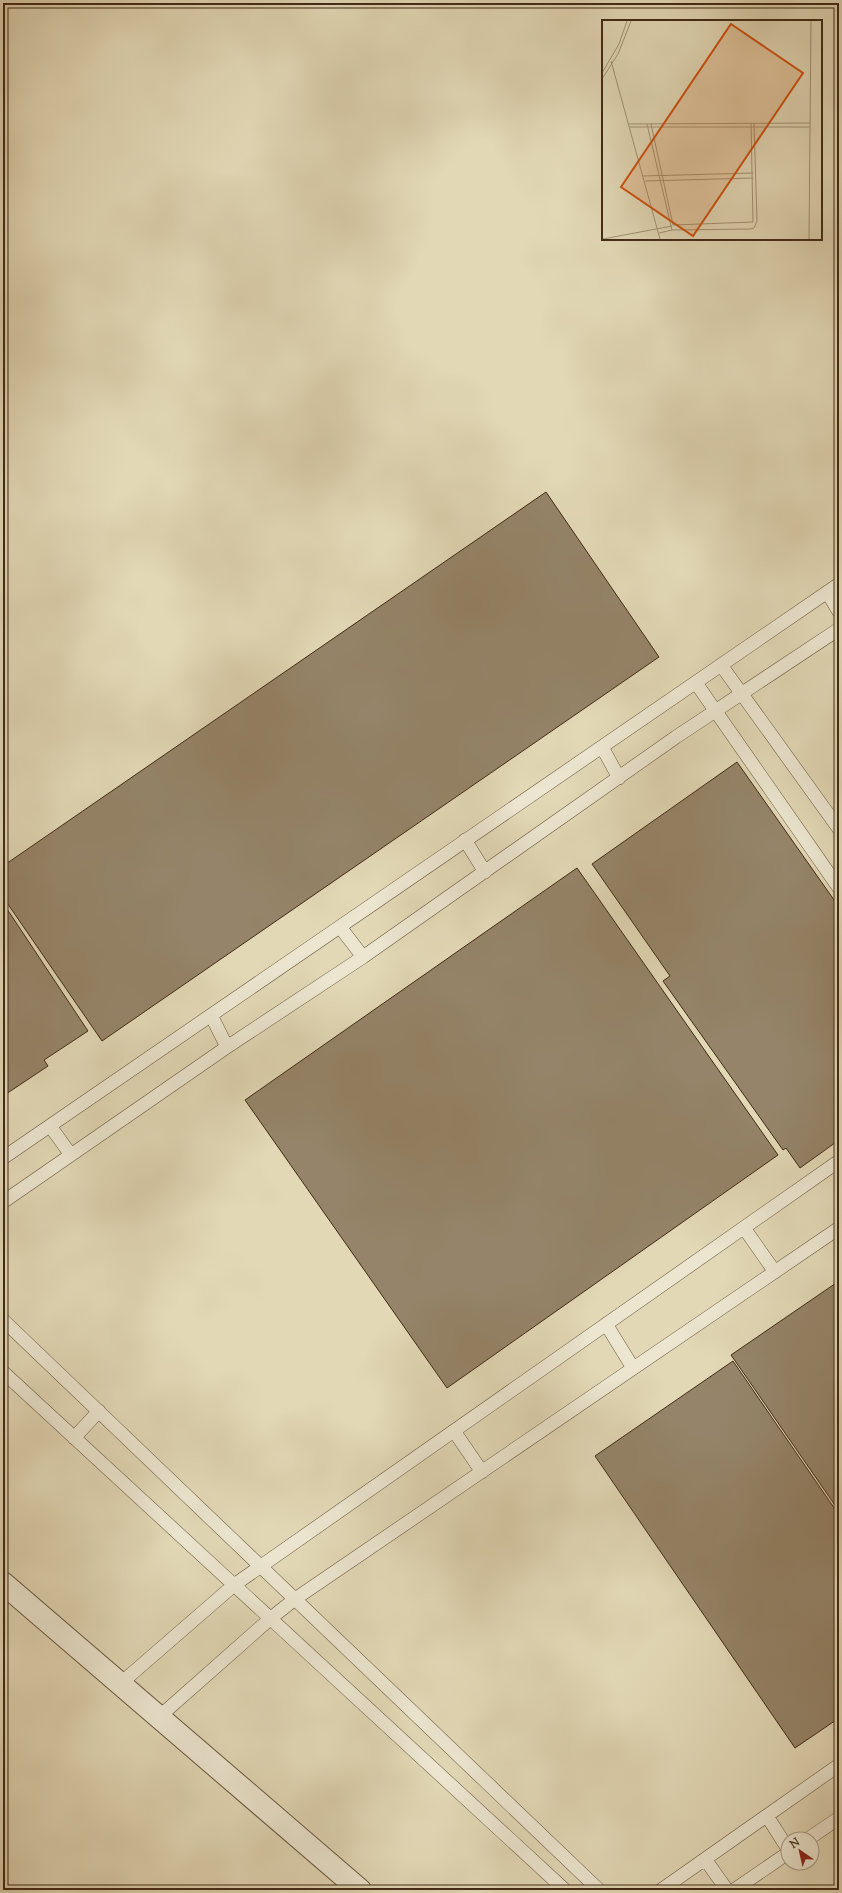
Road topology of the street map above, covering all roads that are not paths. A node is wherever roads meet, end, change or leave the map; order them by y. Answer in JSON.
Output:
{"nodes":[{"id":1,"x":839,"y":584,"type":"edge"},
{"id":2,"x":827,"y":592,"type":"junction"},
{"id":3,"x":839,"y":612,"type":"edge"},
{"id":4,"x":839,"y":629,"type":"edge"},
{"id":5,"x":721,"y":665,"type":"junction"},
{"id":6,"x":696,"y":683,"type":"junction"},
{"id":7,"x":742,"y":695,"type":"junction"},
{"id":8,"x":716,"y":712,"type":"junction"},
{"id":9,"x":602,"y":747,"type":"junction"},
{"id":10,"x":619,"y":778,"type":"junction"},
{"id":11,"x":839,"y":829,"type":"edge"},
{"id":12,"x":465,"y":840,"type":"junction"},
{"id":13,"x":485,"y":872,"type":"junction"},
{"id":14,"x":839,"y":888,"type":"edge"},
{"id":15,"x":340,"y":927,"type":"junction"},
{"id":16,"x":363,"y":957,"type":"junction"},
{"id":17,"x":211,"y":1015,"type":"junction"},
{"id":18,"x":227,"y":1047,"type":"junction"},
{"id":19,"x":50,"y":1126,"type":"junction"},
{"id":20,"x":71,"y":1155,"type":"junction"},
{"id":21,"x":3,"y":1158,"type":"edge"},
{"id":22,"x":839,"y":1161,"type":"edge"},
{"id":23,"x":3,"y":1202,"type":"edge"},
{"id":24,"x":744,"y":1228,"type":"junction"},
{"id":25,"x":839,"y":1228,"type":"edge"},
{"id":26,"x":775,"y":1272,"type":"junction"},
{"id":27,"x":3,"y":1320,"type":"edge"},
{"id":28,"x":606,"y":1324,"type":"junction"},
{"id":29,"x":633,"y":1368,"type":"junction"},
{"id":30,"x":3,"y":1372,"type":"edge"},
{"id":31,"x":99,"y":1411,"type":"junction"},
{"id":32,"x":454,"y":1431,"type":"junction"},
{"id":33,"x":74,"y":1438,"type":"junction"},
{"id":34,"x":482,"y":1472,"type":"junction"},
{"id":35,"x":261,"y":1566,"type":"junction"},
{"id":36,"x":3,"y":1583,"type":"edge"},
{"id":37,"x":234,"y":1585,"type":"junction"},
{"id":38,"x":295,"y":1599,"type":"junction"},
{"id":39,"x":271,"y":1618,"type":"junction"},
{"id":40,"x":120,"y":1684,"type":"junction"},
{"id":41,"x":159,"y":1717,"type":"junction"},
{"id":42,"x":839,"y":1765,"type":"edge"},
{"id":43,"x":767,"y":1816,"type":"junction"},
{"id":44,"x":839,"y":1818,"type":"edge"},
{"id":45,"x":820,"y":1831,"type":"edge"},
{"id":46,"x":780,"y":1836,"type":"edge"},
{"id":47,"x":780,"y":1858,"type":"edge"},
{"id":48,"x":705,"y":1859,"type":"junction"},
{"id":49,"x":360,"y":1890,"type":"edge"},
{"id":50,"x":565,"y":1890,"type":"edge"},
{"id":51,"x":598,"y":1890,"type":"edge"},
{"id":52,"x":661,"y":1890,"type":"edge"},
{"id":53,"x":727,"y":1890,"type":"edge"},
{"id":54,"x":734,"y":1890,"type":"edge"}],
"edges":[{"from":1,"to":2,"type":"lane"},
{"from":2,"to":3,"type":"lane"},
{"from":2,"to":5,"type":"lane"},
{"from":4,"to":7,"type":"lane"},
{"from":5,"to":6,"type":"lane"},
{"from":5,"to":7,"type":"lane"},
{"from":6,"to":8,"type":"lane"},
{"from":6,"to":9,"type":"lane"},
{"from":7,"to":8,"type":"lane"},
{"from":7,"to":11,"type":"lane"},
{"from":8,"to":10,"type":"lane"},
{"from":8,"to":14,"type":"lane"},
{"from":9,"to":10,"type":"lane"},
{"from":9,"to":12,"type":"lane"},
{"from":10,"to":13,"type":"lane"},
{"from":12,"to":13,"type":"lane"},
{"from":12,"to":15,"type":"lane"},
{"from":13,"to":16,"type":"lane"},
{"from":15,"to":16,"type":"lane"},
{"from":15,"to":17,"type":"lane"},
{"from":16,"to":18,"type":"lane"},
{"from":17,"to":18,"type":"lane"},
{"from":17,"to":19,"type":"lane"},
{"from":18,"to":20,"type":"lane"},
{"from":19,"to":20,"type":"lane"},
{"from":19,"to":21,"type":"lane"},
{"from":20,"to":23,"type":"lane"},
{"from":22,"to":24,"type":"lane"},
{"from":24,"to":26,"type":"lane"},
{"from":24,"to":28,"type":"lane"},
{"from":25,"to":26,"type":"lane"},
{"from":26,"to":29,"type":"lane"},
{"from":27,"to":31,"type":"lane"},
{"from":28,"to":29,"type":"lane"},
{"from":28,"to":32,"type":"lane"},
{"from":29,"to":34,"type":"lane"},
{"from":30,"to":33,"type":"lane"},
{"from":31,"to":33,"type":"lane"},
{"from":31,"to":35,"type":"lane"},
{"from":32,"to":34,"type":"lane"},
{"from":32,"to":35,"type":"lane"},
{"from":33,"to":37,"type":"lane"},
{"from":34,"to":38,"type":"lane"},
{"from":35,"to":37,"type":"lane"},
{"from":35,"to":38,"type":"lane"},
{"from":36,"to":40,"type":"street"},
{"from":37,"to":39,"type":"lane"},
{"from":37,"to":40,"type":"lane"},
{"from":38,"to":39,"type":"lane"},
{"from":38,"to":51,"type":"lane"},
{"from":39,"to":41,"type":"lane"},
{"from":39,"to":50,"type":"lane"},
{"from":40,"to":41,"type":"street"},
{"from":41,"to":49,"type":"street"},
{"from":42,"to":43,"type":"lane"},
{"from":43,"to":46,"type":"lane"},
{"from":43,"to":48,"type":"lane"},
{"from":44,"to":45,"type":"lane"},
{"from":47,"to":54,"type":"lane"},
{"from":48,"to":52,"type":"lane"},
{"from":48,"to":53,"type":"lane"}]}
